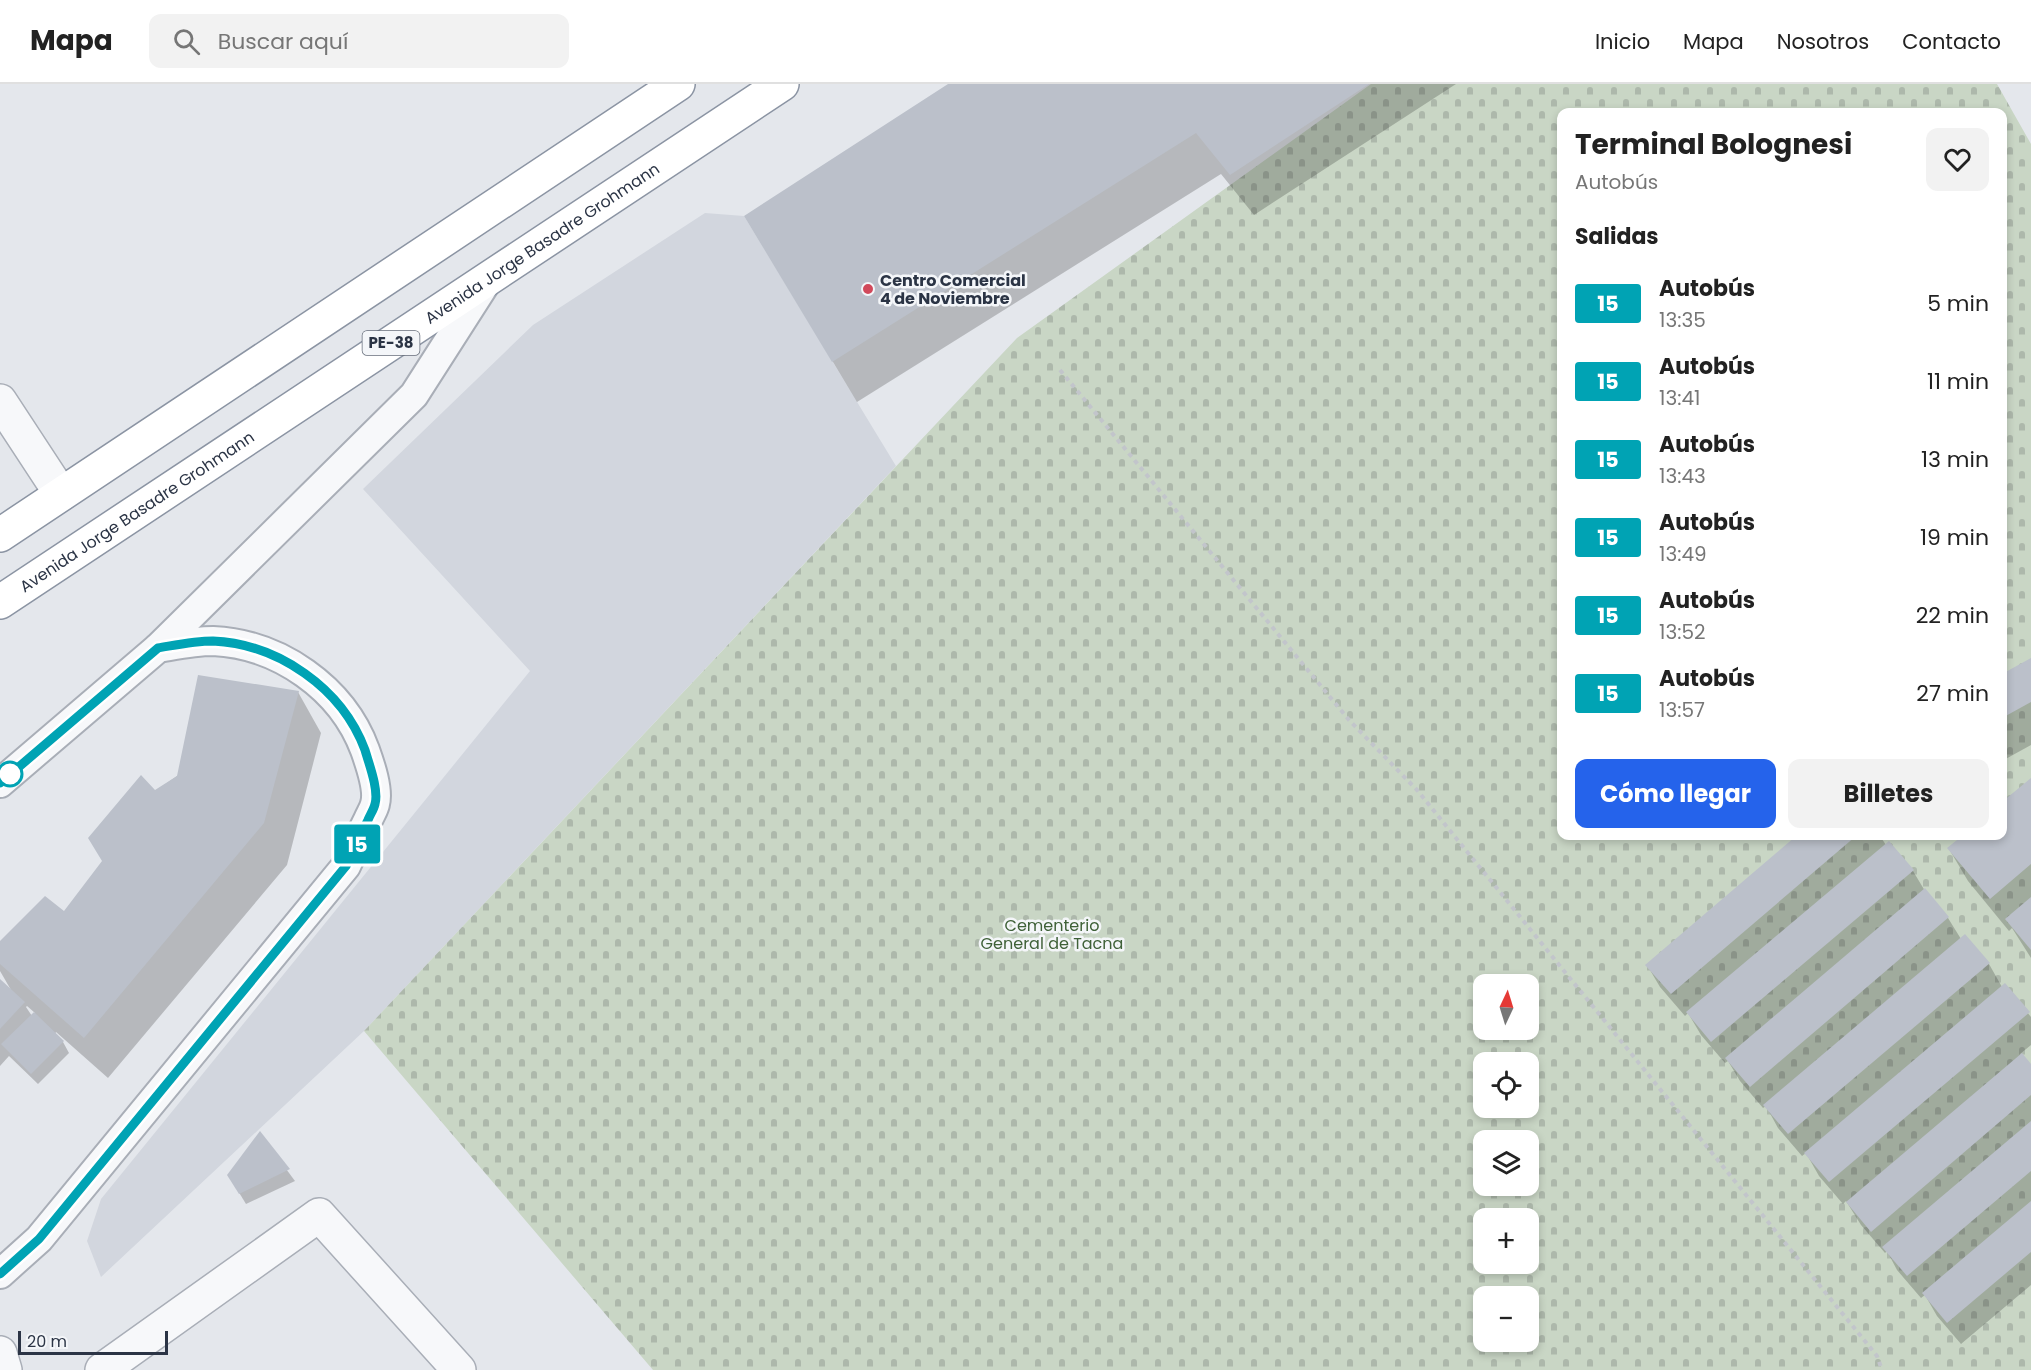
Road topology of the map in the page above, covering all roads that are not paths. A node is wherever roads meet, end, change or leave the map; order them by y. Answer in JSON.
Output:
{"nodes":[{"id":1,"x":678,"y":84,"type":"edge"},
{"id":2,"x":782,"y":84,"type":"edge"},
{"id":3,"x":489,"y":278,"type":"junction"},
{"id":4,"x":0,"y":401,"type":"edge"},
{"id":5,"x":61,"y":494,"type":"junction"},
{"id":6,"x":0,"y":535,"type":"edge"},
{"id":7,"x":0,"y":602,"type":"edge"},
{"id":8,"x":158,"y":648,"type":"junction"},
{"id":9,"x":0,"y":783,"type":"edge"},
{"id":10,"x":0,"y":1274,"type":"edge"},
{"id":11,"x":0,"y":1353,"type":"edge"},
{"id":12,"x":449,"y":1367,"type":"edge"},
{"id":13,"x":5,"y":1370,"type":"edge"},
{"id":14,"x":102,"y":1370,"type":"edge"}],
"edges":[{"from":1,"to":5,"type":"highway"},
{"from":2,"to":3,"type":"highway","name":"Avenida Jorge Basadre Grohmann","number":"PE-38"},
{"from":3,"to":7,"type":"highway","name":"Avenida Jorge Basadre Grohmann","number":"PE-38"},
{"from":3,"to":8,"type":"lane"},
{"from":4,"to":5,"type":"street"},
{"from":5,"to":6,"type":"highway"},
{"from":8,"to":9,"type":"lane"},
{"from":8,"to":10,"type":"lane"},
{"from":11,"to":13,"type":"street"},
{"from":12,"to":14,"type":"street"}]}
